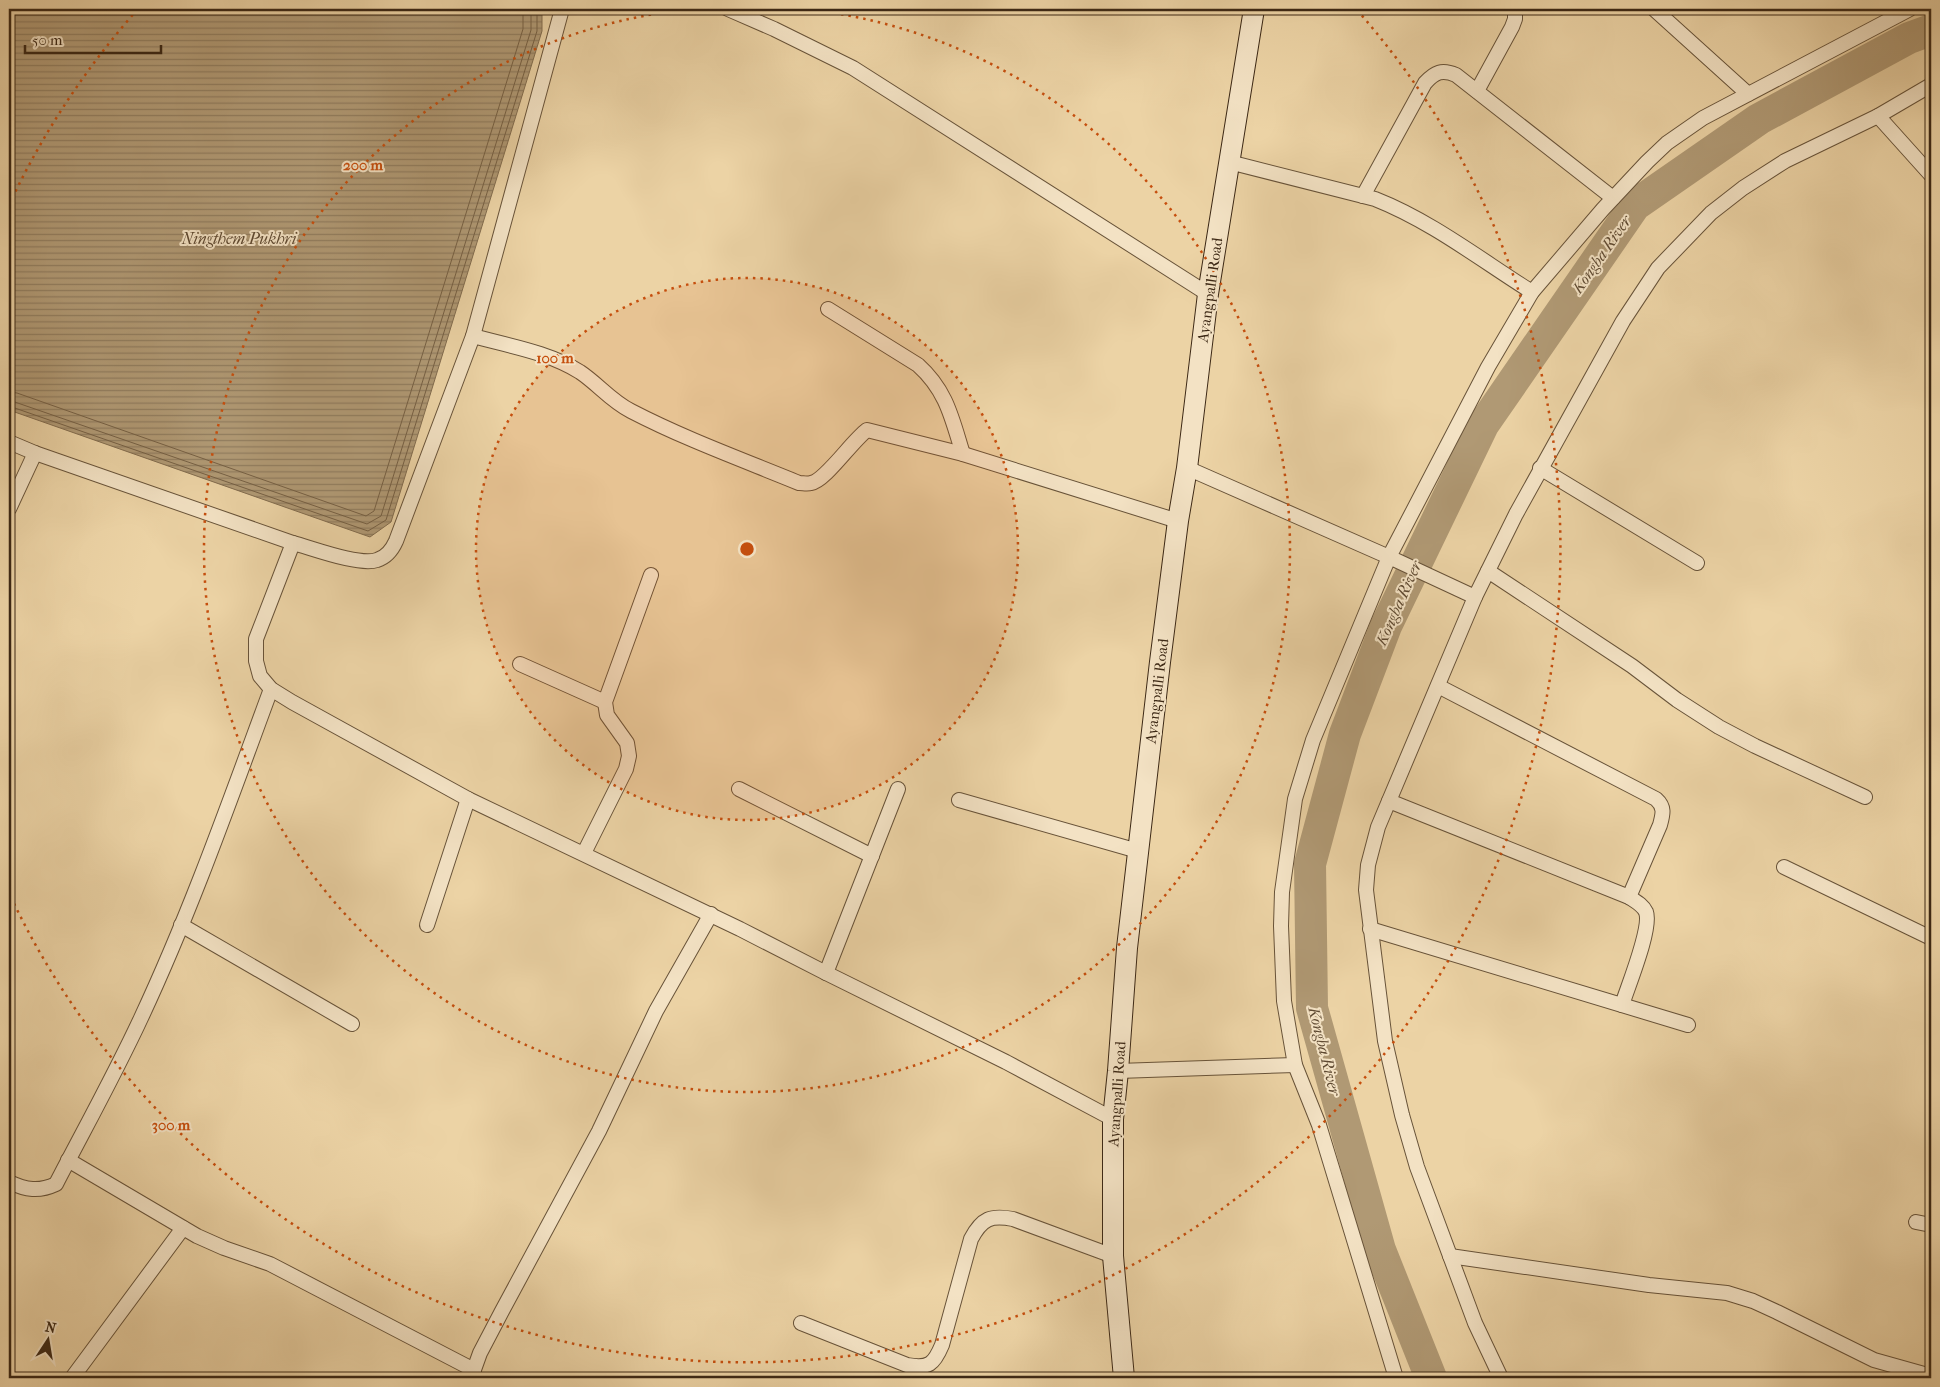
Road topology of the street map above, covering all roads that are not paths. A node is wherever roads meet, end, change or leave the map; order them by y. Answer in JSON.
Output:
{"nodes":[{"id":1,"x":562,"y":9,"type":"edge"},
{"id":2,"x":728,"y":9,"type":"edge"},
{"id":3,"x":1254,"y":9,"type":"edge"},
{"id":4,"x":1515,"y":9,"type":"edge"},
{"id":5,"x":1654,"y":9,"type":"edge"},
{"id":6,"x":1910,"y":9,"type":"edge"},
{"id":7,"x":1931,"y":84,"type":"edge"},
{"id":8,"x":1477,"y":91,"type":"junction"},
{"id":9,"x":1748,"y":94,"type":"junction"},
{"id":10,"x":1878,"y":116,"type":"junction"},
{"id":11,"x":1229,"y":162,"type":"junction"},
{"id":12,"x":1931,"y":175,"type":"edge"},
{"id":13,"x":1363,"y":196,"type":"junction"},
{"id":14,"x":1613,"y":198,"type":"junction"},
{"id":15,"x":1532,"y":292,"type":"junction"},
{"id":16,"x":1208,"y":294,"type":"junction"},
{"id":17,"x":828,"y":309,"type":"dead end"},
{"id":18,"x":473,"y":336,"type":"junction"},
{"id":19,"x":9,"y":442,"type":"edge"},
{"id":20,"x":36,"y":453,"type":"junction"},
{"id":21,"x":963,"y":454,"type":"junction"},
{"id":22,"x":1187,"y":468,"type":"junction"},
{"id":23,"x":1540,"y":468,"type":"junction"},
{"id":24,"x":9,"y":509,"type":"edge"},
{"id":25,"x":1178,"y":521,"type":"junction"},
{"id":26,"x":293,"y":543,"type":"junction"},
{"id":27,"x":1389,"y":557,"type":"junction"},
{"id":28,"x":1696,"y":563,"type":"dead end"},
{"id":29,"x":1488,"y":571,"type":"junction"},
{"id":30,"x":651,"y":575,"type":"dead end"},
{"id":31,"x":1476,"y":597,"type":"junction"},
{"id":32,"x":520,"y":664,"type":"dead end"},
{"id":33,"x":1438,"y":686,"type":"junction"},
{"id":34,"x":271,"y":689,"type":"junction"},
{"id":35,"x":605,"y":702,"type":"junction"},
{"id":36,"x":898,"y":789,"type":"dead end"},
{"id":37,"x":739,"y":790,"type":"dead end"},
{"id":38,"x":1865,"y":797,"type":"dead end"},
{"id":39,"x":468,"y":799,"type":"junction"},
{"id":40,"x":959,"y":800,"type":"dead end"},
{"id":41,"x":1389,"y":801,"type":"junction"},
{"id":42,"x":1138,"y":851,"type":"junction"},
{"id":43,"x":584,"y":853,"type":"junction"},
{"id":44,"x":872,"y":856,"type":"junction"},
{"id":45,"x":1784,"y":866,"type":"dead end"},
{"id":46,"x":1629,"y":896,"type":"junction"},
{"id":47,"x":711,"y":914,"type":"junction"},
{"id":48,"x":427,"y":925,"type":"dead end"},
{"id":49,"x":181,"y":926,"type":"junction"},
{"id":50,"x":1370,"y":929,"type":"junction"},
{"id":51,"x":1931,"y":938,"type":"edge"},
{"id":52,"x":826,"y":973,"type":"junction"},
{"id":53,"x":1622,"y":1005,"type":"junction"},
{"id":54,"x":352,"y":1024,"type":"dead end"},
{"id":55,"x":1688,"y":1025,"type":"dead end"},
{"id":56,"x":1295,"y":1065,"type":"junction"},
{"id":57,"x":1118,"y":1072,"type":"junction"},
{"id":58,"x":1113,"y":1120,"type":"junction"},
{"id":59,"x":68,"y":1160,"type":"junction"},
{"id":60,"x":9,"y":1182,"type":"edge"},
{"id":61,"x":1916,"y":1222,"type":"dead end"},
{"id":62,"x":1931,"y":1225,"type":"edge"},
{"id":63,"x":183,"y":1228,"type":"junction"},
{"id":64,"x":1114,"y":1256,"type":"junction"},
{"id":65,"x":1450,"y":1256,"type":"junction"},
{"id":66,"x":801,"y":1323,"type":"dead end"},
{"id":67,"x":473,"y":1374,"type":"edge"},
{"id":68,"x":1931,"y":1376,"type":"edge"},
{"id":69,"x":72,"y":1378,"type":"edge"},
{"id":70,"x":1124,"y":1378,"type":"edge"},
{"id":71,"x":1396,"y":1378,"type":"edge"},
{"id":72,"x":1501,"y":1378,"type":"edge"}],
"edges":[{"from":1,"to":18,"type":"street"},
{"from":2,"to":16,"type":"street"},
{"from":3,"to":11,"type":"street","name":"Ayangpalli Road"},
{"from":4,"to":8,"type":"street"},
{"from":5,"to":9,"type":"street"},
{"from":6,"to":9,"type":"street"},
{"from":7,"to":10,"type":"street"},
{"from":8,"to":13,"type":"street"},
{"from":8,"to":14,"type":"street"},
{"from":9,"to":14,"type":"street"},
{"from":10,"to":12,"type":"street"},
{"from":10,"to":23,"type":"street"},
{"from":11,"to":13,"type":"street"},
{"from":11,"to":16,"type":"street","name":"Ayangpalli Road"},
{"from":13,"to":15,"type":"street"},
{"from":14,"to":15,"type":"street"},
{"from":15,"to":27,"type":"street"},
{"from":16,"to":22,"type":"street","name":"Ayangpalli Road"},
{"from":17,"to":21,"type":"street"},
{"from":18,"to":21,"type":"street"},
{"from":18,"to":26,"type":"street"},
{"from":19,"to":20,"type":"street"},
{"from":20,"to":24,"type":"street"},
{"from":20,"to":26,"type":"street"},
{"from":21,"to":25,"type":"street"},
{"from":22,"to":25,"type":"street","name":"Ayangpalli Road"},
{"from":22,"to":27,"type":"street"},
{"from":23,"to":28,"type":"street"},
{"from":23,"to":29,"type":"street"},
{"from":25,"to":42,"type":"street","name":"Ayangpalli Road"},
{"from":26,"to":34,"type":"street"},
{"from":27,"to":31,"type":"street"},
{"from":27,"to":56,"type":"street"},
{"from":29,"to":31,"type":"street"},
{"from":29,"to":38,"type":"street"},
{"from":30,"to":35,"type":"street"},
{"from":31,"to":33,"type":"street"},
{"from":32,"to":35,"type":"street"},
{"from":33,"to":41,"type":"street"},
{"from":33,"to":46,"type":"street"},
{"from":34,"to":39,"type":"street"},
{"from":34,"to":49,"type":"street"},
{"from":35,"to":43,"type":"street"},
{"from":36,"to":44,"type":"street"},
{"from":37,"to":44,"type":"street"},
{"from":39,"to":43,"type":"street"},
{"from":39,"to":48,"type":"street"},
{"from":40,"to":42,"type":"street"},
{"from":41,"to":46,"type":"street"},
{"from":41,"to":50,"type":"street"},
{"from":42,"to":57,"type":"street","name":"Ayangpalli Road"},
{"from":43,"to":47,"type":"street"},
{"from":44,"to":52,"type":"street"},
{"from":45,"to":51,"type":"street"},
{"from":46,"to":53,"type":"street"},
{"from":47,"to":52,"type":"street"},
{"from":47,"to":67,"type":"street"},
{"from":49,"to":54,"type":"street"},
{"from":49,"to":59,"type":"street"},
{"from":50,"to":53,"type":"street"},
{"from":50,"to":65,"type":"street"},
{"from":52,"to":58,"type":"street"},
{"from":53,"to":55,"type":"street"},
{"from":56,"to":57,"type":"street"},
{"from":56,"to":71,"type":"street"},
{"from":57,"to":58,"type":"street","name":"Ayangpalli Road"},
{"from":58,"to":64,"type":"street","name":"Ayangpalli Road"},
{"from":59,"to":60,"type":"street"},
{"from":59,"to":63,"type":"street"},
{"from":61,"to":62,"type":"street"},
{"from":63,"to":67,"type":"street"},
{"from":63,"to":69,"type":"street"},
{"from":64,"to":66,"type":"street"},
{"from":64,"to":70,"type":"street","name":"Ayangpalli Road"},
{"from":65,"to":68,"type":"street"},
{"from":65,"to":72,"type":"street"}]}
